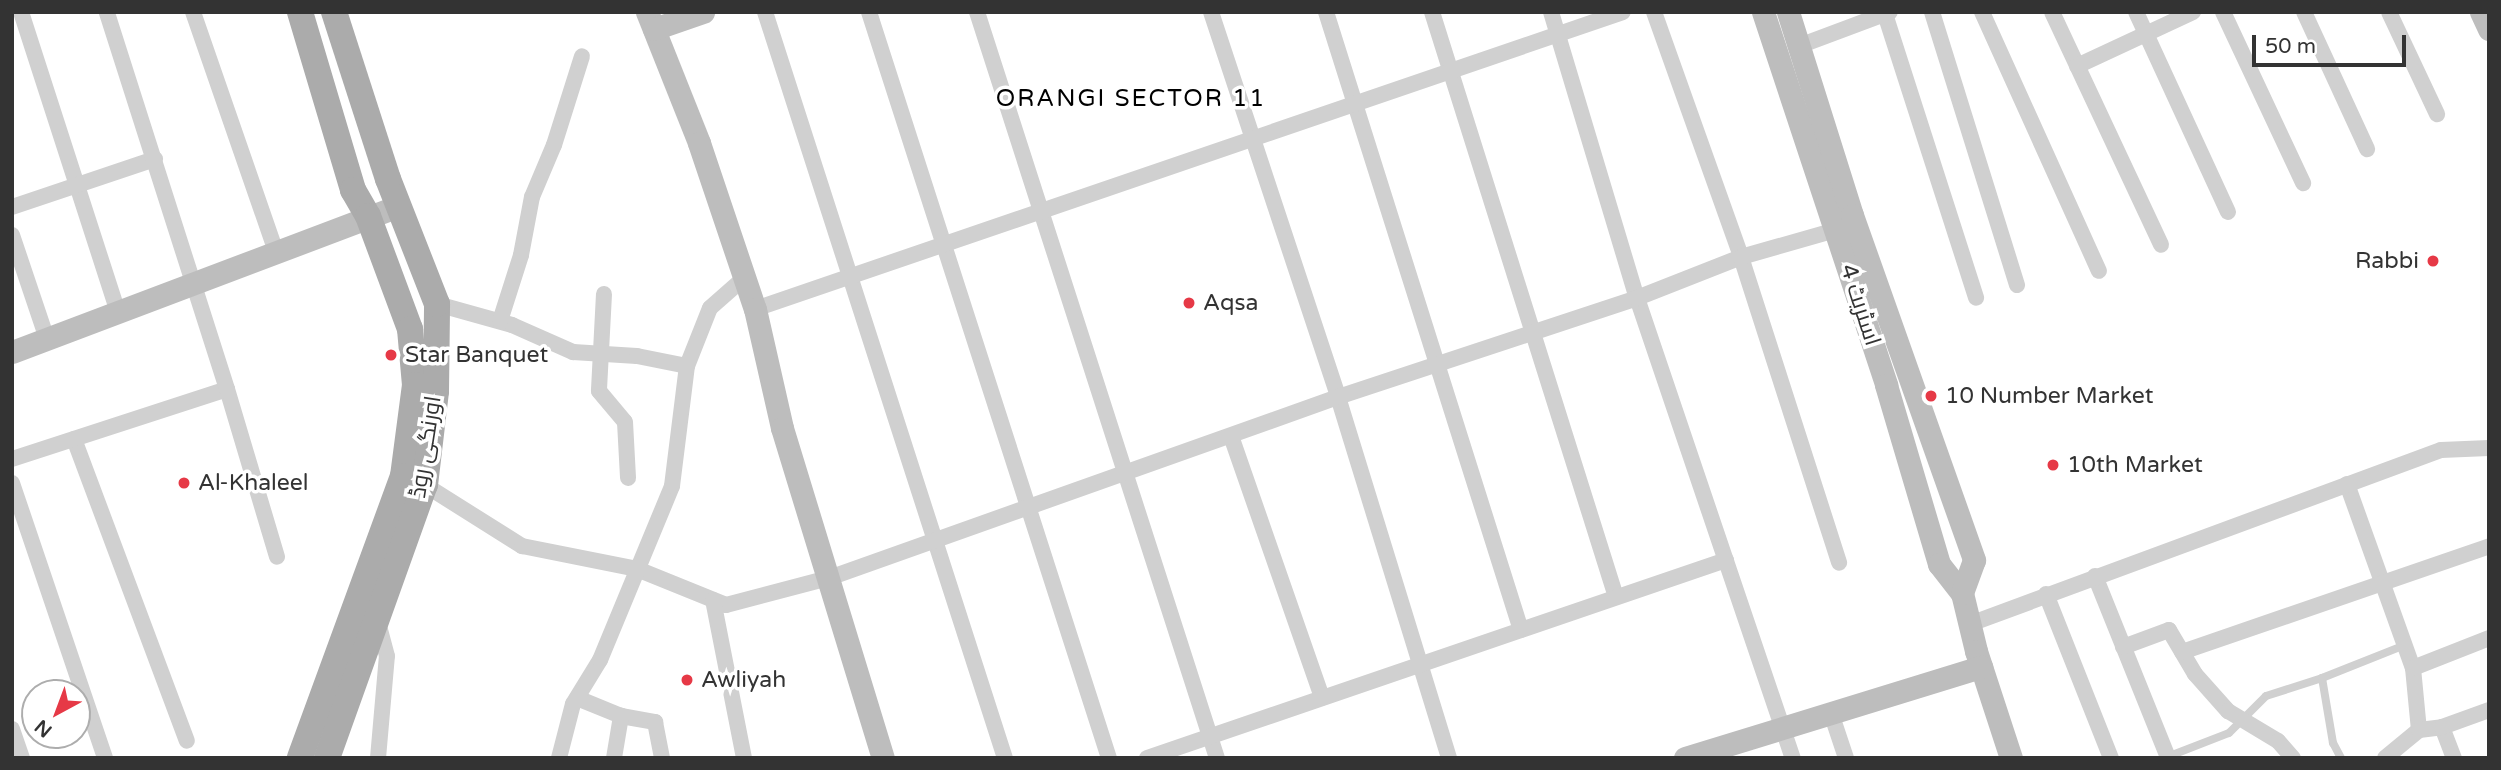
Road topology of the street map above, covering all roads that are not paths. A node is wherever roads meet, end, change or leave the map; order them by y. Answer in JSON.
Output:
{"nodes":[{"id":1,"x":20,"y":12,"type":"edge"},
{"id":2,"x":107,"y":12,"type":"edge"},
{"id":3,"x":193,"y":12,"type":"edge"},
{"id":4,"x":300,"y":12,"type":"edge"},
{"id":5,"x":334,"y":12,"type":"edge"},
{"id":6,"x":703,"y":12,"type":"edge"},
{"id":7,"x":765,"y":12,"type":"edge"},
{"id":8,"x":869,"y":12,"type":"edge"},
{"id":9,"x":977,"y":12,"type":"edge"},
{"id":10,"x":1211,"y":12,"type":"edge"},
{"id":11,"x":1326,"y":12,"type":"edge"},
{"id":12,"x":1433,"y":12,"type":"edge"},
{"id":13,"x":1551,"y":12,"type":"edge"},
{"id":14,"x":1623,"y":12,"type":"edge"},
{"id":15,"x":1654,"y":12,"type":"edge"},
{"id":16,"x":1763,"y":12,"type":"edge"},
{"id":17,"x":1788,"y":12,"type":"edge"},
{"id":18,"x":1932,"y":12,"type":"edge"},
{"id":19,"x":1982,"y":12,"type":"edge"},
{"id":20,"x":2052,"y":12,"type":"edge"},
{"id":21,"x":2136,"y":12,"type":"edge"},
{"id":22,"x":2193,"y":12,"type":"edge"},
{"id":23,"x":2223,"y":12,"type":"edge"},
{"id":24,"x":2304,"y":12,"type":"edge"},
{"id":25,"x":2389,"y":12,"type":"edge"},
{"id":26,"x":2481,"y":12,"type":"edge"},
{"id":27,"x":1888,"y":13,"type":"edge"},
{"id":28,"x":650,"y":21,"type":"edge"},
{"id":29,"x":2489,"y":29,"type":"edge"},
{"id":30,"x":1558,"y":34,"type":"junction"},
{"id":31,"x":2146,"y":34,"type":"junction"},
{"id":32,"x":1799,"y":46,"type":"junction"},
{"id":33,"x":582,"y":56,"type":"dead end"},
{"id":34,"x":2077,"y":66,"type":"junction"},
{"id":35,"x":1452,"y":71,"type":"junction"},
{"id":36,"x":1357,"y":105,"type":"junction"},
{"id":37,"x":2437,"y":114,"type":"dead end"},
{"id":38,"x":1254,"y":141,"type":"junction"},
{"id":39,"x":2367,"y":149,"type":"dead end"},
{"id":40,"x":155,"y":159,"type":"junction"},
{"id":41,"x":2303,"y":183,"type":"dead end"},
{"id":42,"x":77,"y":186,"type":"junction"},
{"id":43,"x":398,"y":206,"type":"junction"},
{"id":44,"x":12,"y":207,"type":"edge"},
{"id":45,"x":1040,"y":208,"type":"junction"},
{"id":46,"x":2228,"y":212,"type":"dead end"},
{"id":47,"x":368,"y":216,"type":"junction"},
{"id":48,"x":1836,"y":230,"type":"junction"},
{"id":49,"x":12,"y":234,"type":"edge"},
{"id":50,"x":942,"y":243,"type":"junction"},
{"id":51,"x":2161,"y":245,"type":"dead end"},
{"id":52,"x":276,"y":252,"type":"junction"},
{"id":53,"x":1741,"y":257,"type":"junction"},
{"id":54,"x":2099,"y":271,"type":"dead end"},
{"id":55,"x":847,"y":276,"type":"junction"},
{"id":56,"x":744,"y":278,"type":"junction"},
{"id":57,"x":192,"y":285,"type":"junction"},
{"id":58,"x":2017,"y":285,"type":"dead end"},
{"id":59,"x":604,"y":294,"type":"dead end"},
{"id":60,"x":1637,"y":298,"type":"junction"},
{"id":61,"x":1976,"y":298,"type":"dead end"},
{"id":62,"x":437,"y":304,"type":"junction"},
{"id":63,"x":755,"y":309,"type":"junction"},
{"id":64,"x":118,"y":312,"type":"junction"},
{"id":65,"x":500,"y":321,"type":"junction"},
{"id":66,"x":1532,"y":333,"type":"junction"},
{"id":67,"x":47,"y":339,"type":"junction"},
{"id":68,"x":598,"y":351,"type":"junction"},
{"id":69,"x":12,"y":352,"type":"edge"},
{"id":70,"x":1438,"y":364,"type":"junction"},
{"id":71,"x":687,"y":366,"type":"junction"},
{"id":72,"x":227,"y":388,"type":"junction"},
{"id":73,"x":1338,"y":397,"type":"junction"},
{"id":74,"x":1231,"y":436,"type":"junction"},
{"id":75,"x":74,"y":439,"type":"junction"},
{"id":76,"x":2489,"y":448,"type":"edge"},
{"id":77,"x":12,"y":459,"type":"edge"},
{"id":78,"x":1126,"y":475,"type":"junction"},
{"id":79,"x":628,"y":478,"type":"dead end"},
{"id":80,"x":12,"y":483,"type":"edge"},
{"id":81,"x":2347,"y":484,"type":"junction"},
{"id":82,"x":425,"y":485,"type":"junction"},
{"id":83,"x":1032,"y":508,"type":"junction"},
{"id":84,"x":934,"y":541,"type":"junction"},
{"id":85,"x":2489,"y":546,"type":"edge"},
{"id":86,"x":277,"y":556,"type":"dead end"},
{"id":87,"x":1726,"y":560,"type":"junction"},
{"id":88,"x":1839,"y":563,"type":"dead end"},
{"id":89,"x":637,"y":569,"type":"junction"},
{"id":90,"x":2095,"y":576,"type":"junction"},
{"id":91,"x":830,"y":578,"type":"junction"},
{"id":92,"x":2383,"y":582,"type":"junction"},
{"id":93,"x":1962,"y":593,"type":"junction"},
{"id":94,"x":2046,"y":594,"type":"junction"},
{"id":95,"x":1616,"y":597,"type":"junction"},
{"id":96,"x":713,"y":600,"type":"junction"},
{"id":97,"x":377,"y":616,"type":"junction"},
{"id":98,"x":1970,"y":624,"type":"junction"},
{"id":99,"x":1521,"y":630,"type":"junction"},
{"id":100,"x":2489,"y":638,"type":"edge"},
{"id":101,"x":2405,"y":645,"type":"junction"},
{"id":102,"x":2123,"y":647,"type":"junction"},
{"id":103,"x":2182,"y":652,"type":"junction"},
{"id":104,"x":1418,"y":666,"type":"junction"},
{"id":105,"x":1981,"y":667,"type":"junction"},
{"id":106,"x":2413,"y":668,"type":"junction"},
{"id":107,"x":2322,"y":678,"type":"junction"},
{"id":108,"x":577,"y":698,"type":"junction"},
{"id":109,"x":1322,"y":698,"type":"junction"},
{"id":110,"x":2489,"y":710,"type":"edge"},
{"id":111,"x":1831,"y":713,"type":"junction"},
{"id":112,"x":621,"y":716,"type":"junction"},
{"id":113,"x":2241,"y":719,"type":"junction"},
{"id":114,"x":1781,"y":725,"type":"junction"},
{"id":115,"x":2442,"y":727,"type":"junction"},
{"id":116,"x":12,"y":729,"type":"edge"},
{"id":117,"x":2419,"y":730,"type":"junction"},
{"id":118,"x":1210,"y":737,"type":"junction"},
{"id":119,"x":187,"y":741,"type":"dead end"},
{"id":120,"x":22,"y":758,"type":"edge"},
{"id":121,"x":105,"y":758,"type":"edge"},
{"id":122,"x":300,"y":758,"type":"edge"},
{"id":123,"x":327,"y":758,"type":"edge"},
{"id":124,"x":377,"y":758,"type":"edge"},
{"id":125,"x":559,"y":758,"type":"edge"},
{"id":126,"x":614,"y":758,"type":"edge"},
{"id":127,"x":662,"y":758,"type":"edge"},
{"id":128,"x":744,"y":758,"type":"edge"},
{"id":129,"x":883,"y":758,"type":"edge"},
{"id":130,"x":1005,"y":758,"type":"edge"},
{"id":131,"x":1109,"y":758,"type":"edge"},
{"id":132,"x":1147,"y":758,"type":"edge"},
{"id":133,"x":1217,"y":758,"type":"edge"},
{"id":134,"x":1449,"y":758,"type":"edge"},
{"id":135,"x":1685,"y":758,"type":"edge"},
{"id":136,"x":1793,"y":758,"type":"edge"},
{"id":137,"x":1846,"y":758,"type":"edge"},
{"id":138,"x":2011,"y":758,"type":"edge"},
{"id":139,"x":2111,"y":758,"type":"edge"},
{"id":140,"x":2167,"y":758,"type":"edge"},
{"id":141,"x":2293,"y":758,"type":"edge"},
{"id":142,"x":2341,"y":758,"type":"edge"},
{"id":143,"x":2385,"y":758,"type":"edge"},
{"id":144,"x":2454,"y":758,"type":"edge"}],
"edges":[{"from":1,"to":42,"type":"street"},
{"from":2,"to":40,"type":"street"},
{"from":3,"to":52,"type":"street"},
{"from":4,"to":47,"type":"main road"},
{"from":5,"to":43,"type":"main road","name":"اورنگی روڈ"},
{"from":6,"to":28,"type":"main road"},
{"from":7,"to":55,"type":"street"},
{"from":8,"to":50,"type":"street"},
{"from":9,"to":45,"type":"street"},
{"from":10,"to":38,"type":"street"},
{"from":11,"to":36,"type":"street"},
{"from":12,"to":35,"type":"street"},
{"from":13,"to":30,"type":"street"},
{"from":14,"to":30,"type":"street"},
{"from":15,"to":53,"type":"street"},
{"from":16,"to":48,"type":"main road","name":"اسٹریٹ 4"},
{"from":17,"to":32,"type":"main road","name":"اسٹریٹ 4"},
{"from":18,"to":58,"type":"street"},
{"from":19,"to":54,"type":"street"},
{"from":20,"to":34,"type":"street"},
{"from":21,"to":31,"type":"street"},
{"from":22,"to":31,"type":"street"},
{"from":23,"to":41,"type":"street"},
{"from":24,"to":39,"type":"street"},
{"from":25,"to":37,"type":"street"},
{"from":26,"to":29,"type":"main road"},
{"from":27,"to":32,"type":"street"},
{"from":27,"to":61,"type":"street"},
{"from":28,"to":56,"type":"main road"},
{"from":30,"to":35,"type":"street"},
{"from":30,"to":60,"type":"street"},
{"from":31,"to":34,"type":"street"},
{"from":31,"to":46,"type":"street"},
{"from":32,"to":93,"type":"main road","name":"اسٹریٹ 4"},
{"from":33,"to":65,"type":"street"},
{"from":34,"to":51,"type":"street"},
{"from":35,"to":36,"type":"street"},
{"from":35,"to":66,"type":"street"},
{"from":36,"to":38,"type":"street"},
{"from":36,"to":70,"type":"street"},
{"from":38,"to":45,"type":"street"},
{"from":38,"to":73,"type":"street"},
{"from":40,"to":42,"type":"street"},
{"from":40,"to":57,"type":"street"},
{"from":42,"to":44,"type":"street"},
{"from":42,"to":64,"type":"street"},
{"from":43,"to":47,"type":"main road"},
{"from":43,"to":62,"type":"main road","name":"اورنگی روڈ"},
{"from":45,"to":50,"type":"street"},
{"from":45,"to":78,"type":"street"},
{"from":47,"to":52,"type":"main road"},
{"from":47,"to":122,"type":"main road"},
{"from":48,"to":53,"type":"street"},
{"from":48,"to":93,"type":"main road","name":"اسٹریٹ 4"},
{"from":49,"to":67,"type":"street"},
{"from":50,"to":55,"type":"street"},
{"from":50,"to":83,"type":"street"},
{"from":52,"to":57,"type":"main road"},
{"from":53,"to":60,"type":"street"},
{"from":53,"to":88,"type":"street"},
{"from":55,"to":63,"type":"street"},
{"from":55,"to":84,"type":"street"},
{"from":56,"to":63,"type":"main road"},
{"from":56,"to":71,"type":"street"},
{"from":57,"to":64,"type":"main road"},
{"from":57,"to":72,"type":"street"},
{"from":59,"to":68,"type":"street"},
{"from":60,"to":66,"type":"street"},
{"from":60,"to":87,"type":"street"},
{"from":62,"to":65,"type":"street"},
{"from":62,"to":82,"type":"main road","name":"اورنگی روڈ"},
{"from":63,"to":91,"type":"main road"},
{"from":64,"to":67,"type":"main road"},
{"from":65,"to":68,"type":"street"},
{"from":66,"to":70,"type":"street"},
{"from":66,"to":95,"type":"street"},
{"from":67,"to":69,"type":"main road"},
{"from":68,"to":71,"type":"street"},
{"from":68,"to":79,"type":"street"},
{"from":70,"to":73,"type":"street"},
{"from":70,"to":99,"type":"street"},
{"from":71,"to":89,"type":"street"},
{"from":72,"to":75,"type":"street"},
{"from":72,"to":86,"type":"street"},
{"from":73,"to":74,"type":"street"},
{"from":73,"to":104,"type":"street"},
{"from":74,"to":78,"type":"street"},
{"from":74,"to":109,"type":"street"},
{"from":75,"to":77,"type":"street"},
{"from":75,"to":119,"type":"street"},
{"from":76,"to":81,"type":"street"},
{"from":78,"to":83,"type":"street"},
{"from":78,"to":118,"type":"street"},
{"from":80,"to":121,"type":"street"},
{"from":81,"to":90,"type":"street"},
{"from":81,"to":92,"type":"street"},
{"from":82,"to":89,"type":"street"},
{"from":82,"to":97,"type":"main road","name":"اورنگی روڈ"},
{"from":83,"to":84,"type":"street"},
{"from":83,"to":131,"type":"street"},
{"from":84,"to":91,"type":"street"},
{"from":84,"to":130,"type":"street"},
{"from":85,"to":92,"type":"street"},
{"from":87,"to":95,"type":"street"},
{"from":87,"to":114,"type":"street"},
{"from":89,"to":96,"type":"street"},
{"from":89,"to":108,"type":"street"},
{"from":90,"to":94,"type":"street"},
{"from":90,"to":102,"type":"street"},
{"from":91,"to":96,"type":"street"},
{"from":91,"to":129,"type":"main road"},
{"from":92,"to":101,"type":"street"},
{"from":92,"to":103,"type":"street"},
{"from":93,"to":98,"type":"main road","name":"اسٹریٹ 4"},
{"from":94,"to":98,"type":"street"},
{"from":94,"to":139,"type":"street"},
{"from":95,"to":99,"type":"street"},
{"from":96,"to":128,"type":"street"},
{"from":97,"to":123,"type":"main road","name":"اورنگی روڈ"},
{"from":97,"to":124,"type":"street"},
{"from":98,"to":105,"type":"main road","name":"اسٹریٹ 4"},
{"from":99,"to":104,"type":"street"},
{"from":100,"to":106,"type":"street"},
{"from":101,"to":106,"type":"street"},
{"from":101,"to":107,"type":"lane"},
{"from":102,"to":103,"type":"street"},
{"from":102,"to":140,"type":"street"},
{"from":103,"to":113,"type":"street"},
{"from":104,"to":109,"type":"street"},
{"from":104,"to":134,"type":"street"},
{"from":105,"to":111,"type":"main road"},
{"from":105,"to":138,"type":"main road","name":"اسٹریٹ 4"},
{"from":106,"to":117,"type":"street"},
{"from":107,"to":113,"type":"lane"},
{"from":107,"to":142,"type":"lane"},
{"from":108,"to":112,"type":"street"},
{"from":108,"to":125,"type":"street"},
{"from":109,"to":118,"type":"street"},
{"from":110,"to":115,"type":"street"},
{"from":111,"to":114,"type":"main road"},
{"from":111,"to":137,"type":"street"},
{"from":112,"to":126,"type":"street"},
{"from":112,"to":127,"type":"street"},
{"from":113,"to":140,"type":"lane"},
{"from":113,"to":141,"type":"street"},
{"from":114,"to":135,"type":"main road"},
{"from":114,"to":136,"type":"street"},
{"from":115,"to":117,"type":"street"},
{"from":115,"to":144,"type":"street"},
{"from":116,"to":120,"type":"street"},
{"from":117,"to":143,"type":"street"},
{"from":118,"to":132,"type":"street"},
{"from":118,"to":133,"type":"street"}]}
